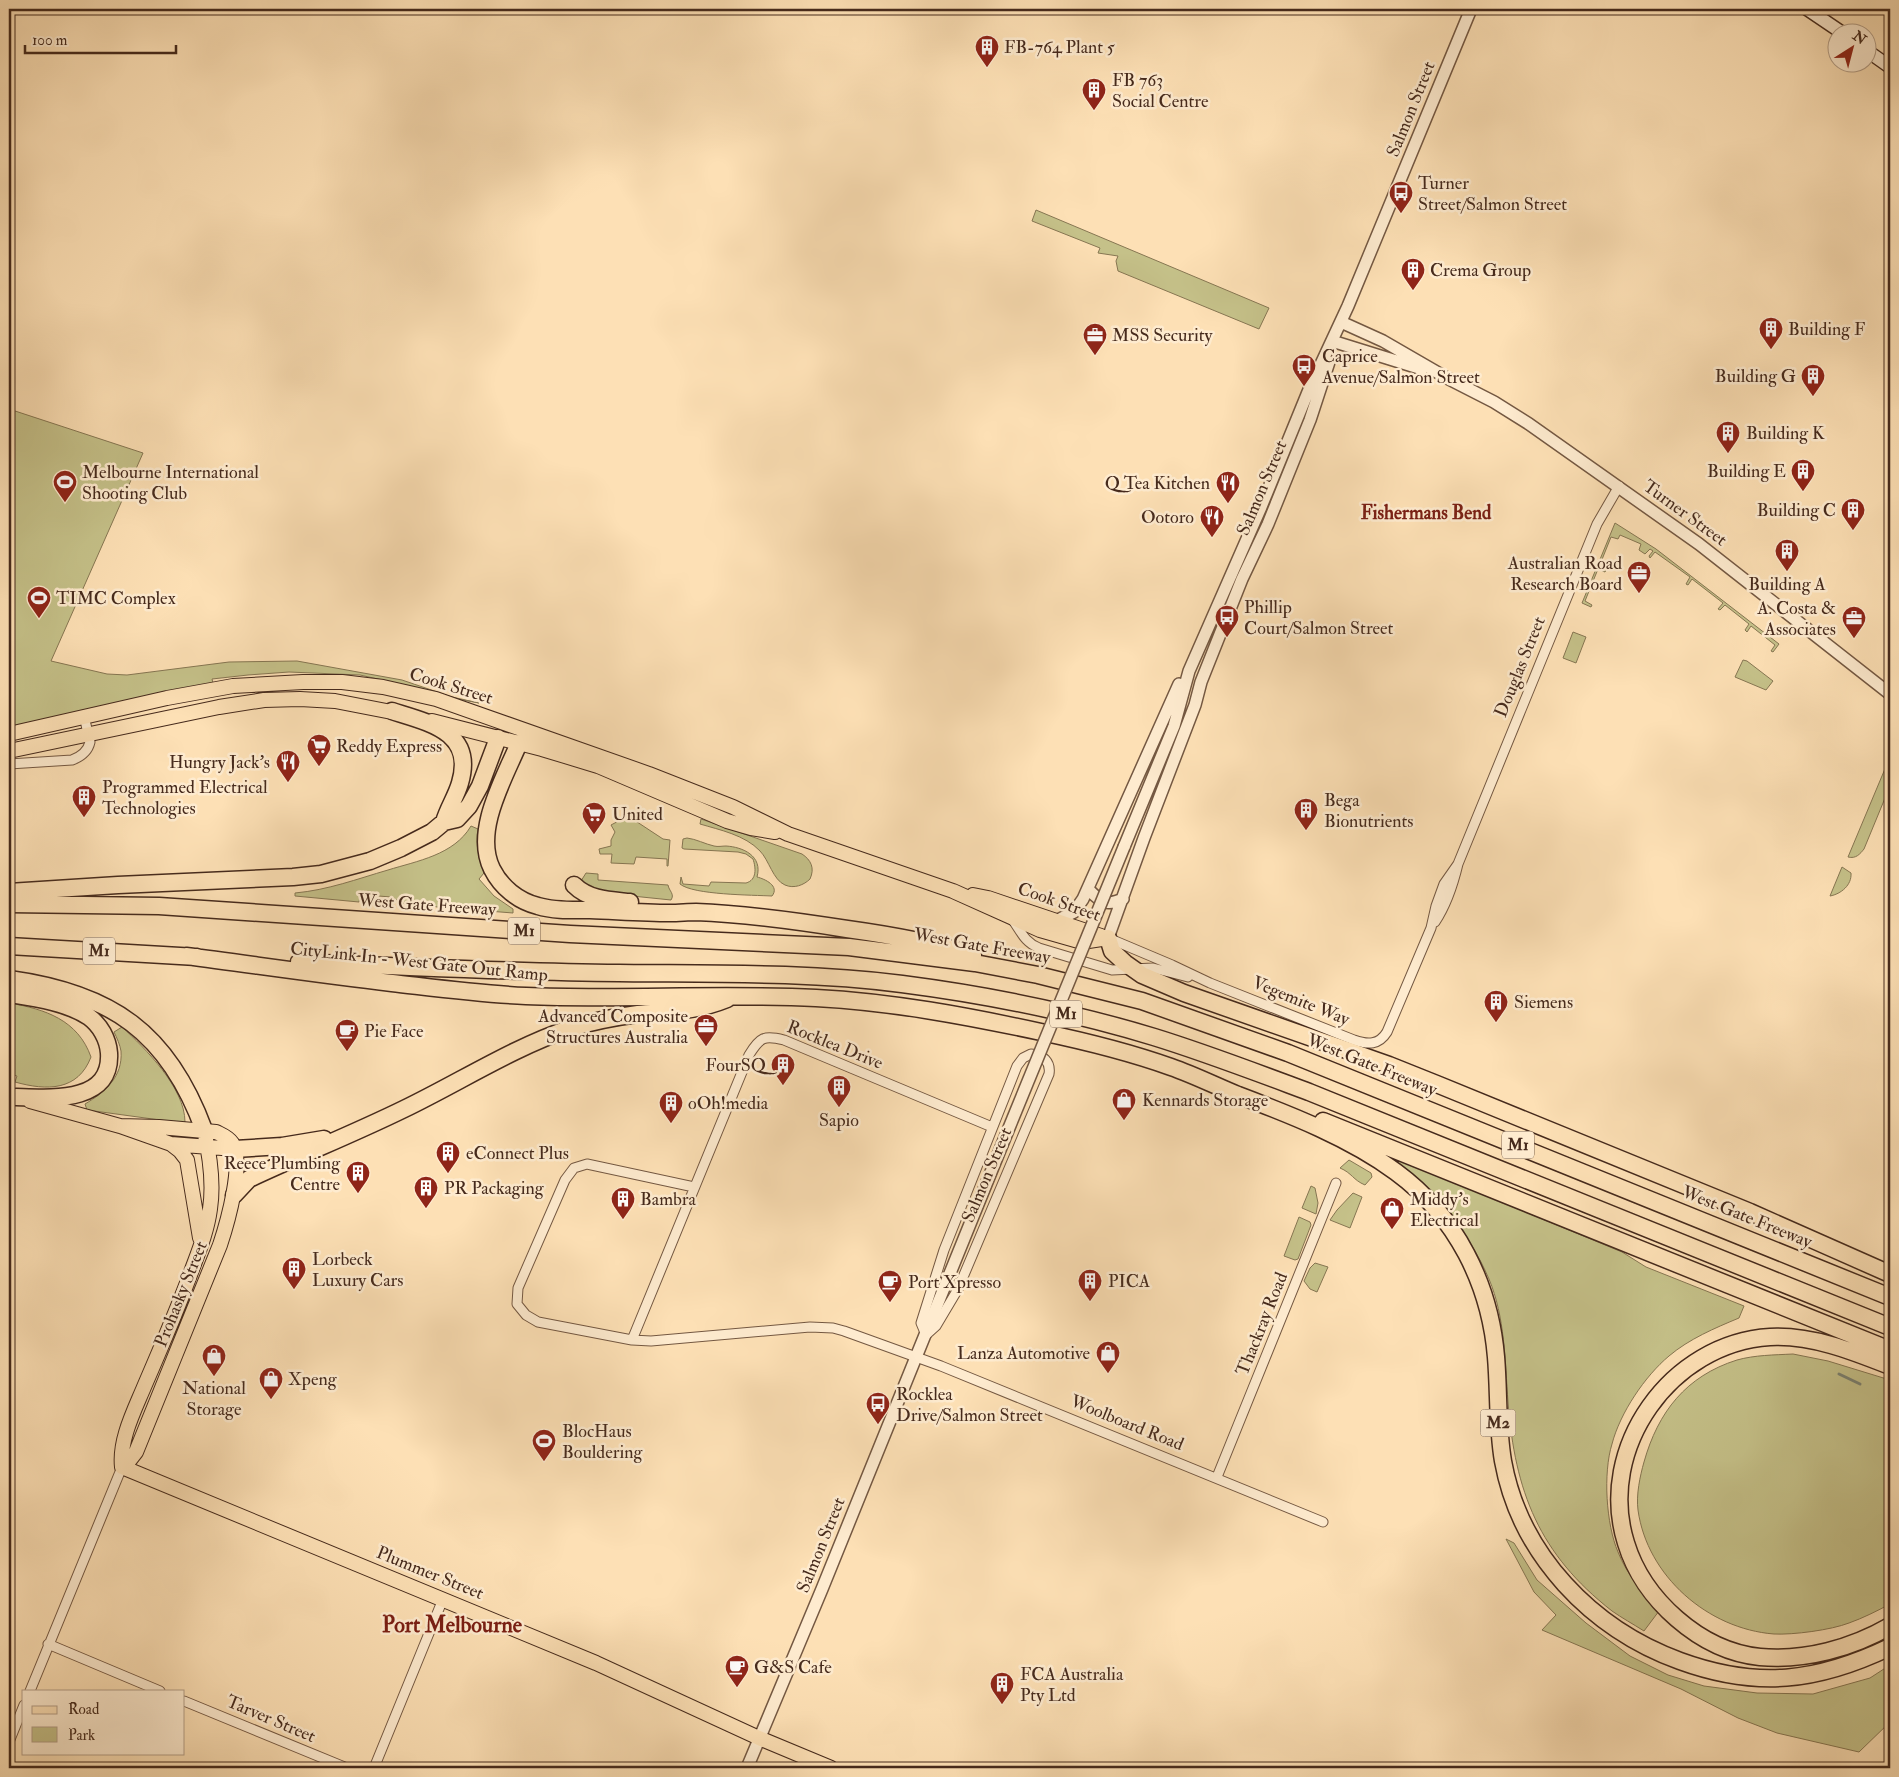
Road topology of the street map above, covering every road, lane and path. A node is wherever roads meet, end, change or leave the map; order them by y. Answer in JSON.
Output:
{"nodes":[{"id":1,"x":1471,"y":9,"type":"edge"},
{"id":2,"x":1807,"y":9,"type":"edge"},
{"id":3,"x":1826,"y":22,"type":"edge"},
{"id":4,"x":1876,"y":57,"type":"edge"},
{"id":5,"x":1890,"y":67,"type":"edge"},
{"id":6,"x":1342,"y":322,"type":"junction"},
{"id":7,"x":1334,"y":342,"type":"junction"},
{"id":8,"x":1447,"y":378,"type":"junction"},
{"id":9,"x":1309,"y":405,"type":"junction"},
{"id":10,"x":1619,"y":486,"type":"junction"},
{"id":11,"x":1269,"y":488,"type":"junction"},
{"id":12,"x":1280,"y":493,"type":"junction"},
{"id":13,"x":1188,"y":671,"type":"junction"},
{"id":14,"x":1201,"y":682,"type":"junction"},
{"id":15,"x":1890,"y":694,"type":"edge"},
{"id":16,"x":392,"y":711,"type":"junction"},
{"id":17,"x":84,"y":716,"type":"junction"},
{"id":18,"x":1174,"y":726,"type":"junction"},
{"id":19,"x":500,"y":730,"type":"junction"},
{"id":20,"x":9,"y":734,"type":"edge"},
{"id":21,"x":89,"y":735,"type":"junction"},
{"id":22,"x":521,"y":737,"type":"junction"},
{"id":23,"x":9,"y":751,"type":"edge"},
{"id":24,"x":9,"y":764,"type":"edge"},
{"id":25,"x":732,"y":806,"type":"junction"},
{"id":26,"x":727,"y":821,"type":"junction"},
{"id":27,"x":444,"y":822,"type":"junction"},
{"id":28,"x":788,"y":834,"type":"junction"},
{"id":29,"x":218,"y":880,"type":"junction"},
{"id":30,"x":9,"y":884,"type":"edge"},
{"id":31,"x":574,"y":885,"type":"dead end"},
{"id":32,"x":1088,"y":889,"type":"junction"},
{"id":33,"x":953,"y":891,"type":"junction"},
{"id":34,"x":9,"y":892,"type":"edge"},
{"id":35,"x":1123,"y":899,"type":"junction"},
{"id":36,"x":9,"y":904,"type":"edge"},
{"id":37,"x":696,"y":912,"type":"junction"},
{"id":38,"x":1008,"y":916,"type":"junction"},
{"id":39,"x":1056,"y":921,"type":"junction"},
{"id":40,"x":1108,"y":938,"type":"junction"},
{"id":41,"x":9,"y":946,"type":"edge"},
{"id":42,"x":186,"y":956,"type":"junction"},
{"id":43,"x":1079,"y":960,"type":"joint"},
{"id":44,"x":1134,"y":970,"type":"junction"},
{"id":45,"x":1038,"y":975,"type":"junction"},
{"id":46,"x":9,"y":979,"type":"edge"},
{"id":47,"x":1210,"y":983,"type":"junction"},
{"id":48,"x":9,"y":994,"type":"edge"},
{"id":49,"x":738,"y":995,"type":"junction"},
{"id":50,"x":1142,"y":1001,"type":"junction"},
{"id":51,"x":1380,"y":1040,"type":"joint"},
{"id":52,"x":1168,"y":1066,"type":"junction"},
{"id":53,"x":12,"y":1096,"type":"edge"},
{"id":54,"x":120,"y":1126,"type":"junction"},
{"id":55,"x":992,"y":1128,"type":"junction"},
{"id":56,"x":358,"y":1129,"type":"junction"},
{"id":57,"x":210,"y":1131,"type":"junction"},
{"id":58,"x":1582,"y":1143,"type":"junction"},
{"id":59,"x":171,"y":1144,"type":"junction"},
{"id":60,"x":208,"y":1148,"type":"junction"},
{"id":61,"x":235,"y":1149,"type":"junction"},
{"id":62,"x":1336,"y":1184,"type":"dead end"},
{"id":63,"x":694,"y":1187,"type":"junction"},
{"id":64,"x":234,"y":1195,"type":"junction"},
{"id":65,"x":201,"y":1246,"type":"junction"},
{"id":66,"x":1890,"y":1274,"type":"edge"},
{"id":67,"x":1890,"y":1296,"type":"edge"},
{"id":68,"x":1890,"y":1327,"type":"edge"},
{"id":69,"x":926,"y":1335,"type":"junction"},
{"id":70,"x":632,"y":1340,"type":"junction"},
{"id":71,"x":1890,"y":1350,"type":"edge"},
{"id":72,"x":917,"y":1357,"type":"junction"},
{"id":73,"x":1890,"y":1366,"type":"edge"},
{"id":74,"x":122,"y":1467,"type":"junction"},
{"id":75,"x":1216,"y":1477,"type":"junction"},
{"id":76,"x":1323,"y":1522,"type":"dead end"},
{"id":77,"x":444,"y":1599,"type":"junction"},
{"id":78,"x":1890,"y":1626,"type":"edge"},
{"id":79,"x":48,"y":1644,"type":"junction"},
{"id":80,"x":1890,"y":1647,"type":"edge"},
{"id":81,"x":30,"y":1690,"type":"edge"},
{"id":82,"x":158,"y":1690,"type":"edge"},
{"id":83,"x":185,"y":1701,"type":"edge"},
{"id":84,"x":22,"y":1710,"type":"edge"},
{"id":85,"x":759,"y":1738,"type":"junction"},
{"id":86,"x":9,"y":1742,"type":"edge"},
{"id":87,"x":347,"y":1768,"type":"edge"},
{"id":88,"x":374,"y":1768,"type":"edge"},
{"id":89,"x":747,"y":1768,"type":"edge"},
{"id":90,"x":832,"y":1768,"type":"edge"}],
"edges":[{"from":1,"to":6,"type":"street","name":"Salmon Street"},
{"from":2,"to":3,"type":"main road"},
{"from":4,"to":5,"type":"main road"},
{"from":6,"to":7,"type":"street","name":"Salmon Street"},
{"from":6,"to":8,"type":"street","name":"Turner Street"},
{"from":7,"to":8,"type":"street","name":"Turner Street"},
{"from":7,"to":9,"type":"street","name":"Salmon Street"},
{"from":8,"to":10,"type":"street","name":"Turner Street"},
{"from":9,"to":11,"type":"street","name":"Salmon Street"},
{"from":9,"to":12,"type":"street","name":"Salmon Street"},
{"from":10,"to":15,"type":"street","name":"Turner Street"},
{"from":10,"to":51,"type":"street","name":"Douglas Street"},
{"from":11,"to":12,"type":"street"},
{"from":11,"to":13,"type":"street","name":"Salmon Street"},
{"from":12,"to":14,"type":"street","name":"Salmon Street"},
{"from":13,"to":18,"type":"street","name":"Salmon Street"},
{"from":13,"to":32,"type":"street","name":"Salmon Street"},
{"from":14,"to":18,"type":"street","name":"Salmon Street"},
{"from":14,"to":35,"type":"street","name":"Salmon Street"},
{"from":16,"to":19,"type":"main road","name":"Cook Street"},
{"from":16,"to":21,"type":"main road","name":"Cook Street"},
{"from":16,"to":27,"type":"highway"},
{"from":17,"to":19,"type":"main road","name":"Cook Street"},
{"from":17,"to":20,"type":"main road","name":"Cook Street"},
{"from":17,"to":21,"type":"street"},
{"from":18,"to":69,"type":"street","name":"Salmon Street","bridge":true},
{"from":19,"to":22,"type":"main road","name":"Cook Street"},
{"from":19,"to":27,"type":"highway"},
{"from":21,"to":23,"type":"main road","name":"Cook Street"},
{"from":21,"to":24,"type":"street"},
{"from":22,"to":25,"type":"main road","name":"Cook Street"},
{"from":22,"to":26,"type":"main road","name":"Cook Street"},
{"from":22,"to":37,"type":"highway"},
{"from":25,"to":26,"type":"main road"},
{"from":25,"to":28,"type":"main road","name":"Cook Street"},
{"from":26,"to":28,"type":"main road","name":"Cook Street"},
{"from":27,"to":29,"type":"highway"},
{"from":28,"to":33,"type":"main road","name":"Cook Street"},
{"from":29,"to":30,"type":"highway"},
{"from":29,"to":34,"type":"highway"},
{"from":31,"to":37,"type":"highway"},
{"from":32,"to":35,"type":"street"},
{"from":32,"to":39,"type":"street","name":"Salmon Street"},
{"from":33,"to":38,"type":"main road","name":"Cook Street"},
{"from":33,"to":39,"type":"main road","name":"Cook Street"},
{"from":35,"to":40,"type":"street","name":"Salmon Street"},
{"from":36,"to":45,"type":"highway","name":"West Gate Freeway","number":"M1"},
{"from":37,"to":45,"type":"highway"},
{"from":38,"to":40,"type":"main road","name":"Cook Street"},
{"from":38,"to":43,"type":"street","name":"Cook Street"},
{"from":39,"to":40,"type":"main road","name":"Cook Street"},
{"from":40,"to":44,"type":"highway"},
{"from":40,"to":47,"type":"street","name":"Vegemite Way"},
{"from":41,"to":42,"type":"highway","number":"M1"},
{"from":42,"to":49,"type":"highway","name":"CityLink In - West Gate Out Ramp","number":"M1"},
{"from":42,"to":68,"type":"highway","number":"M1"},
{"from":43,"to":44,"type":"street","name":"Vegemite Way"},
{"from":44,"to":47,"type":"street","name":"Vegemite Way"},
{"from":44,"to":58,"type":"highway"},
{"from":45,"to":50,"type":"highway","name":"West Gate Freeway","number":"M1"},
{"from":46,"to":57,"type":"highway"},
{"from":47,"to":51,"type":"street","name":"Vegemite Way"},
{"from":48,"to":53,"type":"highway"},
{"from":49,"to":52,"type":"highway","number":"M1"},
{"from":49,"to":56,"type":"highway"},
{"from":50,"to":58,"type":"highway"},
{"from":50,"to":67,"type":"highway","name":"West Gate Freeway","number":"M1"},
{"from":52,"to":71,"type":"highway","number":"M1"},
{"from":52,"to":80,"type":"highway","number":"M2"},
{"from":53,"to":54,"type":"main road"},
{"from":54,"to":57,"type":"main road"},
{"from":54,"to":59,"type":"main road"},
{"from":55,"to":63,"type":"street","name":"Rocklea Drive"},
{"from":55,"to":69,"type":"street","name":"Salmon Street"},
{"from":55,"to":69,"type":"street","name":"Salmon Street"},
{"from":56,"to":61,"type":"highway"},
{"from":56,"to":64,"type":"highway"},
{"from":57,"to":60,"type":"main road","name":"Prohasky Street"},
{"from":57,"to":61,"type":"main road"},
{"from":58,"to":66,"type":"highway"},
{"from":59,"to":60,"type":"main road"},
{"from":59,"to":65,"type":"main road"},
{"from":60,"to":61,"type":"main road"},
{"from":60,"to":65,"type":"main road","name":"Prohasky Street"},
{"from":61,"to":64,"type":"main road","name":"Prohasky Street"},
{"from":62,"to":75,"type":"street","name":"Thackray Road"},
{"from":63,"to":70,"type":"street","name":"Rocklea Drive"},
{"from":63,"to":70,"type":"street"},
{"from":64,"to":74,"type":"main road","name":"Prohasky Street"},
{"from":65,"to":74,"type":"main road","name":"Prohasky Street"},
{"from":69,"to":72,"type":"street","name":"Salmon Street"},
{"from":70,"to":72,"type":"street"},
{"from":72,"to":75,"type":"street","name":"Woolboard Road"},
{"from":72,"to":85,"type":"street","name":"Salmon Street"},
{"from":73,"to":78,"type":"highway"},
{"from":74,"to":77,"type":"main road","name":"Plummer Street"},
{"from":74,"to":79,"type":"street","name":"Prohasky Street"},
{"from":75,"to":76,"type":"street","name":"Woolboard Road"},
{"from":77,"to":85,"type":"main road","name":"Plummer Street"},
{"from":77,"to":88,"type":"street"},
{"from":79,"to":81,"type":"street","name":"Prohasky Street"},
{"from":79,"to":82,"type":"street"},
{"from":83,"to":87,"type":"street","name":"Tarver Street"},
{"from":84,"to":86,"type":"street"},
{"from":85,"to":89,"type":"street","name":"Salmon Street"},
{"from":85,"to":90,"type":"main road","name":"Plummer Street"}]}
